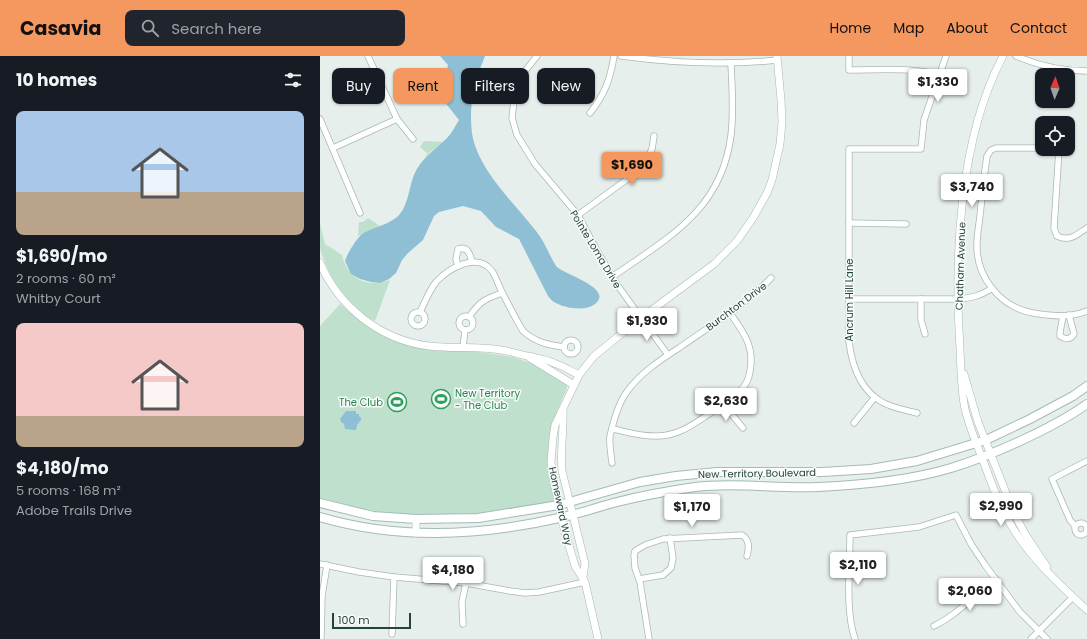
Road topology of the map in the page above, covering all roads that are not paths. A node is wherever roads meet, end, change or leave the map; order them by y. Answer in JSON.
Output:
{"nodes":[{"id":1,"x":368,"y":56,"type":"edge"},
{"id":2,"x":537,"y":56,"type":"edge"},
{"id":3,"x":614,"y":56,"type":"edge"},
{"id":4,"x":621,"y":56,"type":"edge"},
{"id":5,"x":849,"y":56,"type":"edge"},
{"id":6,"x":946,"y":56,"type":"edge"},
{"id":7,"x":1003,"y":56,"type":"edge"},
{"id":8,"x":1016,"y":56,"type":"edge"},
{"id":9,"x":647,"y":58,"type":"edge"},
{"id":10,"x":777,"y":58,"type":"edge"},
{"id":11,"x":731,"y":64,"type":"junction"},
{"id":12,"x":1087,"y":71,"type":"edge"},
{"id":13,"x":939,"y":75,"type":"junction"},
{"id":14,"x":590,"y":113,"type":"dead end"},
{"id":15,"x":320,"y":119,"type":"edge"},
{"id":16,"x":397,"y":119,"type":"junction"},
{"id":17,"x":654,"y":136,"type":"dead end"},
{"id":18,"x":413,"y":139,"type":"dead end"},
{"id":19,"x":333,"y":148,"type":"junction"},
{"id":20,"x":1035,"y":148,"type":"edge"},
{"id":21,"x":1059,"y":156,"type":"edge"},
{"id":22,"x":360,"y":213,"type":"dead end"},
{"id":23,"x":578,"y":215,"type":"junction"},
{"id":24,"x":849,"y":223,"type":"junction"},
{"id":25,"x":906,"y":224,"type":"dead end"},
{"id":26,"x":1087,"y":228,"type":"edge"},
{"id":27,"x":472,"y":262,"type":"junction"},
{"id":28,"x":320,"y":263,"type":"edge"},
{"id":29,"x":458,"y":266,"type":"junction"},
{"id":30,"x":612,"y":277,"type":"junction"},
{"id":31,"x":771,"y":278,"type":"dead end"},
{"id":32,"x":991,"y":289,"type":"junction"},
{"id":33,"x":502,"y":293,"type":"junction"},
{"id":34,"x":849,"y":299,"type":"junction"},
{"id":35,"x":921,"y":299,"type":"junction"},
{"id":36,"x":958,"y":299,"type":"junction"},
{"id":37,"x":1087,"y":311,"type":"edge"},
{"id":38,"x":420,"y":312,"type":"dead end"},
{"id":39,"x":730,"y":313,"type":"junction"},
{"id":40,"x":469,"y":317,"type":"junction"},
{"id":41,"x":641,"y":318,"type":"junction"},
{"id":42,"x":465,"y":330,"type":"junction"},
{"id":43,"x":925,"y":334,"type":"dead end"},
{"id":44,"x":464,"y":347,"type":"junction"},
{"id":45,"x":564,"y":347,"type":"dead end"},
{"id":46,"x":668,"y":355,"type":"junction"},
{"id":47,"x":527,"y":356,"type":"junction"},
{"id":48,"x":961,"y":362,"type":"junction"},
{"id":49,"x":579,"y":375,"type":"junction"},
{"id":50,"x":574,"y":385,"type":"junction"},
{"id":51,"x":1087,"y":386,"type":"edge"},
{"id":52,"x":875,"y":397,"type":"junction"},
{"id":53,"x":723,"y":404,"type":"junction"},
{"id":54,"x":1087,"y":404,"type":"edge"},
{"id":55,"x":563,"y":410,"type":"junction"},
{"id":56,"x":1044,"y":412,"type":"junction"},
{"id":57,"x":917,"y":413,"type":"dead end"},
{"id":58,"x":854,"y":423,"type":"dead end"},
{"id":59,"x":743,"y":428,"type":"dead end"},
{"id":60,"x":613,"y":429,"type":"junction"},
{"id":61,"x":1041,"y":432,"type":"junction"},
{"id":62,"x":986,"y":440,"type":"junction"},
{"id":63,"x":976,"y":443,"type":"junction"},
{"id":64,"x":991,"y":454,"type":"junction"},
{"id":65,"x":982,"y":457,"type":"junction"},
{"id":66,"x":1087,"y":461,"type":"edge"},
{"id":67,"x":612,"y":463,"type":"dead end"},
{"id":68,"x":758,"y":472,"type":"junction"},
{"id":69,"x":661,"y":479,"type":"junction"},
{"id":70,"x":758,"y":486,"type":"junction"},
{"id":71,"x":664,"y":492,"type":"junction"},
{"id":72,"x":320,"y":503,"type":"edge"},
{"id":73,"x":569,"y":503,"type":"junction"},
{"id":74,"x":559,"y":505,"type":"junction"},
{"id":75,"x":573,"y":515,"type":"junction"},
{"id":76,"x":320,"y":517,"type":"edge"},
{"id":77,"x":562,"y":518,"type":"junction"},
{"id":78,"x":416,"y":519,"type":"junction"},
{"id":79,"x":1075,"y":526,"type":"dead end"},
{"id":80,"x":416,"y":532,"type":"junction"},
{"id":81,"x":670,"y":538,"type":"junction"},
{"id":82,"x":747,"y":556,"type":"dead end"},
{"id":83,"x":320,"y":564,"type":"edge"},
{"id":84,"x":327,"y":565,"type":"junction"},
{"id":85,"x":1052,"y":576,"type":"junction"},
{"id":86,"x":394,"y":577,"type":"junction"},
{"id":87,"x":639,"y":579,"type":"junction"},
{"id":88,"x":996,"y":579,"type":"junction"},
{"id":89,"x":584,"y":580,"type":"junction"},
{"id":90,"x":466,"y":583,"type":"junction"},
{"id":91,"x":1073,"y":597,"type":"junction"},
{"id":92,"x":1087,"y":610,"type":"edge"},
{"id":93,"x":463,"y":624,"type":"dead end"},
{"id":94,"x":934,"y":626,"type":"dead end"},
{"id":95,"x":1039,"y":631,"type":"junction"},
{"id":96,"x":392,"y":634,"type":"dead end"},
{"id":97,"x":322,"y":639,"type":"edge"},
{"id":98,"x":598,"y":639,"type":"edge"},
{"id":99,"x":649,"y":639,"type":"edge"},
{"id":100,"x":855,"y":639,"type":"edge"},
{"id":101,"x":1031,"y":639,"type":"edge"},
{"id":102,"x":1047,"y":639,"type":"edge"}],
"edges":[{"from":1,"to":16,"type":"street"},
{"from":2,"to":23,"type":"street","name":"Pointe Loma Drive"},
{"from":3,"to":14,"type":"street"},
{"from":4,"to":9,"type":"street"},
{"from":5,"to":13,"type":"street"},
{"from":6,"to":13,"type":"street"},
{"from":7,"to":36,"type":"street","name":"Chatham Avenue"},
{"from":8,"to":12,"type":"street"},
{"from":9,"to":11,"type":"street"},
{"from":10,"to":11,"type":"street"},
{"from":10,"to":41,"type":"street","name":"Homeward Way"},
{"from":11,"to":30,"type":"street"},
{"from":13,"to":24,"type":"street","name":"Ancrum Hill Lane"},
{"from":15,"to":19,"type":"street"},
{"from":16,"to":18,"type":"street"},
{"from":16,"to":19,"type":"street"},
{"from":17,"to":23,"type":"street"},
{"from":19,"to":22,"type":"street"},
{"from":20,"to":32,"type":"street"},
{"from":21,"to":26,"type":"street"},
{"from":23,"to":30,"type":"street","name":"Pointe Loma Drive"},
{"from":24,"to":25,"type":"street"},
{"from":24,"to":34,"type":"street","name":"Ancrum Hill Lane"},
{"from":27,"to":29,"type":"street"},
{"from":27,"to":29,"type":"street"},
{"from":27,"to":33,"type":"street"},
{"from":28,"to":44,"type":"street"},
{"from":29,"to":38,"type":"street"},
{"from":30,"to":41,"type":"street","name":"Pointe Loma Drive"},
{"from":31,"to":39,"type":"street","name":"Burchton Drive"},
{"from":32,"to":36,"type":"street"},
{"from":32,"to":37,"type":"street"},
{"from":33,"to":40,"type":"street"},
{"from":33,"to":45,"type":"street"},
{"from":34,"to":35,"type":"street"},
{"from":34,"to":52,"type":"street","name":"Ancrum Hill Lane"},
{"from":35,"to":36,"type":"street"},
{"from":35,"to":43,"type":"street"},
{"from":36,"to":48,"type":"street","name":"Chatham Avenue"},
{"from":39,"to":46,"type":"street","name":"Burchton Drive"},
{"from":39,"to":53,"type":"street"},
{"from":40,"to":42,"type":"street"},
{"from":40,"to":42,"type":"street"},
{"from":41,"to":46,"type":"street","name":"Pointe Loma Drive"},
{"from":41,"to":49,"type":"street","name":"Homeward Way"},
{"from":42,"to":44,"type":"street"},
{"from":44,"to":47,"type":"street"},
{"from":46,"to":60,"type":"street","name":"Burchton Drive"},
{"from":47,"to":49,"type":"street"},
{"from":47,"to":50,"type":"street"},
{"from":48,"to":62,"type":"street","name":"Chatham Avenue"},
{"from":48,"to":63,"type":"street","name":"Chatham Avenue"},
{"from":49,"to":50,"type":"street","name":"Homeward Way"},
{"from":50,"to":55,"type":"street","name":"Homeward Way"},
{"from":51,"to":56,"type":"main road","name":"New Territory Boulevard"},
{"from":52,"to":57,"type":"street","name":"Ancrum Hill Lane"},
{"from":52,"to":58,"type":"street"},
{"from":53,"to":59,"type":"street"},
{"from":53,"to":60,"type":"street"},
{"from":54,"to":61,"type":"main road","name":"New Territory Boulevard"},
{"from":55,"to":73,"type":"street","name":"Homeward Way"},
{"from":55,"to":74,"type":"street","name":"Homeward Way"},
{"from":56,"to":61,"type":"main road"},
{"from":56,"to":62,"type":"main road","name":"New Territory Boulevard"},
{"from":60,"to":67,"type":"street","name":"Burchton Drive"},
{"from":61,"to":64,"type":"main road","name":"New Territory Boulevard"},
{"from":62,"to":63,"type":"main road","name":"New Territory Boulevard"},
{"from":62,"to":64,"type":"street","name":"Chatham Avenue"},
{"from":63,"to":65,"type":"street","name":"Chatham Avenue"},
{"from":63,"to":68,"type":"main road","name":"New Territory Boulevard"},
{"from":64,"to":65,"type":"main road","name":"New Territory Boulevard"},
{"from":64,"to":85,"type":"street","name":"Chatham Avenue"},
{"from":65,"to":70,"type":"main road","name":"New Territory Boulevard"},
{"from":65,"to":85,"type":"street","name":"Chatham Avenue"},
{"from":66,"to":79,"type":"street"},
{"from":68,"to":69,"type":"main road","name":"New Territory Boulevard"},
{"from":68,"to":70,"type":"main road"},
{"from":69,"to":71,"type":"main road"},
{"from":69,"to":73,"type":"main road","name":"New Territory Boulevard"},
{"from":70,"to":71,"type":"main road","name":"New Territory Boulevard"},
{"from":71,"to":75,"type":"main road","name":"New Territory Boulevard"},
{"from":72,"to":78,"type":"main road","name":"New Territory Boulevard"},
{"from":73,"to":74,"type":"main road","name":"New Territory Boulevard"},
{"from":73,"to":75,"type":"street","name":"Homeward Way"},
{"from":74,"to":77,"type":"street","name":"Homeward Way"},
{"from":74,"to":78,"type":"main road","name":"New Territory Boulevard"},
{"from":75,"to":77,"type":"main road","name":"New Territory Boulevard"},
{"from":75,"to":89,"type":"street","name":"Homeward Way"},
{"from":76,"to":80,"type":"main road","name":"New Territory Boulevard"},
{"from":77,"to":80,"type":"main road","name":"New Territory Boulevard"},
{"from":77,"to":89,"type":"street","name":"Homeward Way"},
{"from":78,"to":80,"type":"street"},
{"from":81,"to":82,"type":"street"},
{"from":81,"to":87,"type":"street"},
{"from":81,"to":87,"type":"street"},
{"from":83,"to":84,"type":"street"},
{"from":84,"to":86,"type":"street"},
{"from":84,"to":97,"type":"street"},
{"from":85,"to":91,"type":"street","name":"Chatham Avenue"},
{"from":86,"to":90,"type":"street"},
{"from":86,"to":96,"type":"street"},
{"from":87,"to":99,"type":"street"},
{"from":88,"to":94,"type":"street"},
{"from":88,"to":95,"type":"street"},
{"from":88,"to":100,"type":"street"},
{"from":89,"to":90,"type":"street"},
{"from":89,"to":98,"type":"street","name":"Homeward Way"},
{"from":90,"to":93,"type":"street"},
{"from":91,"to":92,"type":"street","name":"Chatham Avenue"},
{"from":91,"to":95,"type":"street"},
{"from":95,"to":101,"type":"street"},
{"from":95,"to":102,"type":"street"}]}
